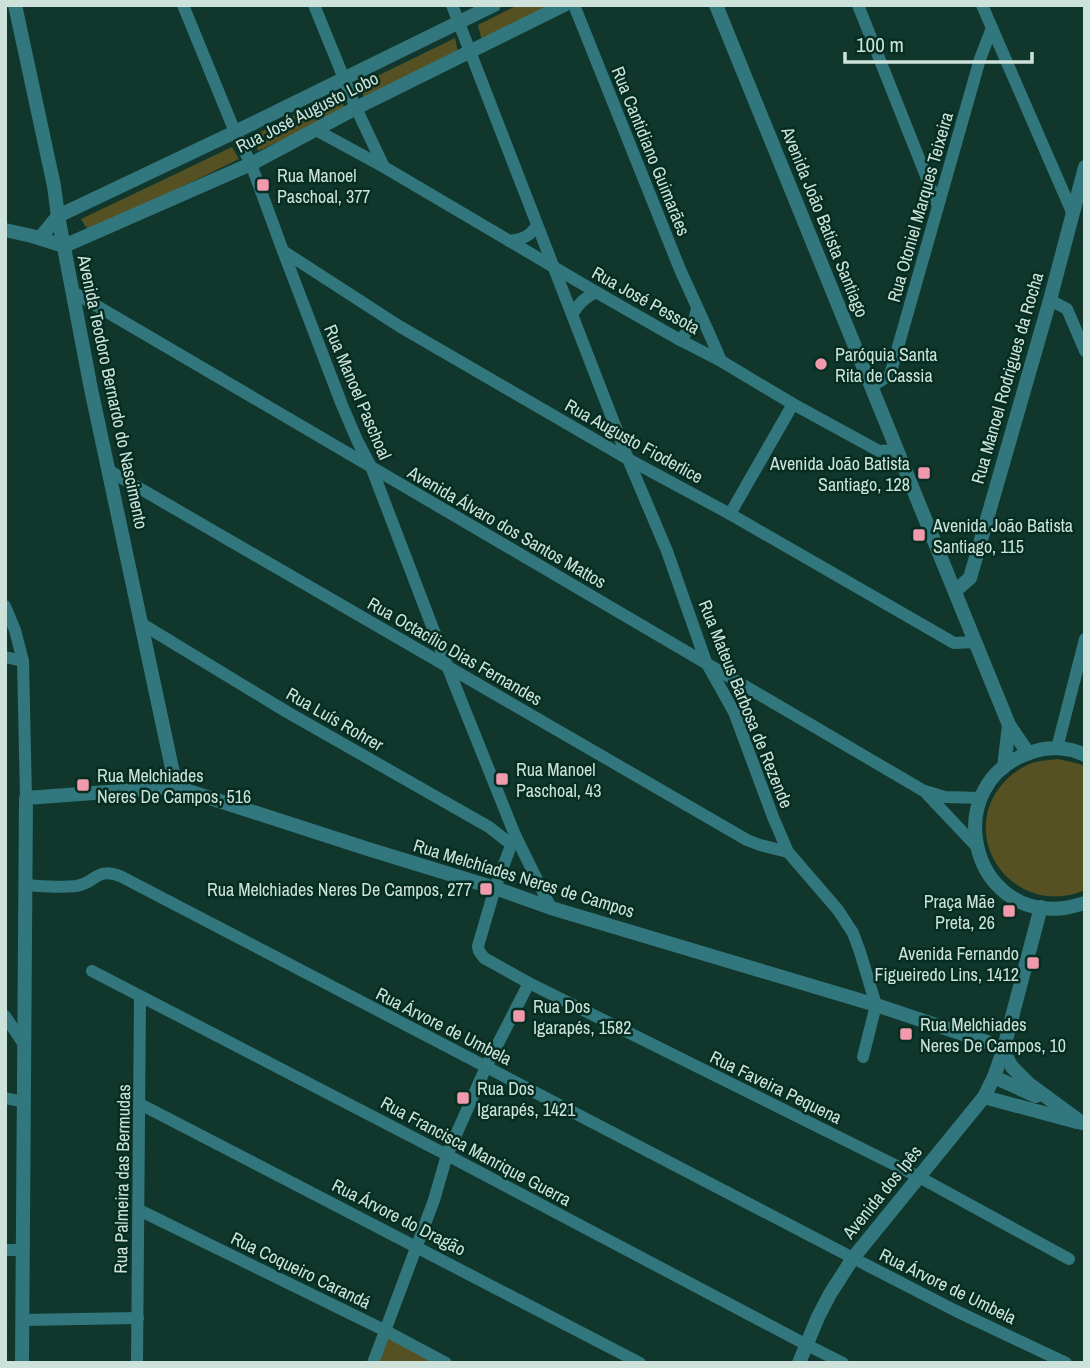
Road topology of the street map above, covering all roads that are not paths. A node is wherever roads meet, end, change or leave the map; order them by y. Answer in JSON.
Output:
{"nodes":[{"id":1,"x":15,"y":5,"type":"edge"},
{"id":2,"x":183,"y":5,"type":"edge"},
{"id":3,"x":314,"y":5,"type":"edge"},
{"id":4,"x":452,"y":5,"type":"edge"},
{"id":5,"x":494,"y":5,"type":"edge"},
{"id":6,"x":564,"y":5,"type":"edge"},
{"id":7,"x":574,"y":5,"type":"edge"},
{"id":8,"x":716,"y":5,"type":"edge"},
{"id":9,"x":858,"y":5,"type":"edge"},
{"id":10,"x":982,"y":5,"type":"edge"},
{"id":11,"x":459,"y":22,"type":"junction"},
{"id":12,"x":992,"y":28,"type":"junction"},
{"id":13,"x":471,"y":52,"type":"junction"},
{"id":14,"x":344,"y":79,"type":"junction"},
{"id":15,"x":356,"y":108,"type":"junction"},
{"id":16,"x":316,"y":130,"type":"junction"},
{"id":17,"x":235,"y":132,"type":"junction"},
{"id":18,"x":251,"y":164,"type":"junction"},
{"id":19,"x":384,"y":167,"type":"junction"},
{"id":20,"x":1085,"y":167,"type":"edge"},
{"id":21,"x":938,"y":206,"type":"junction"},
{"id":22,"x":1072,"y":212,"type":"junction"},
{"id":23,"x":58,"y":216,"type":"junction"},
{"id":24,"x":537,"y":225,"type":"junction"},
{"id":25,"x":5,"y":230,"type":"edge"},
{"id":26,"x":40,"y":238,"type":"junction"},
{"id":27,"x":509,"y":242,"type":"junction"},
{"id":28,"x":64,"y":246,"type":"junction"},
{"id":29,"x":283,"y":251,"type":"junction"},
{"id":30,"x":555,"y":268,"type":"junction"},
{"id":31,"x":73,"y":292,"type":"junction"},
{"id":32,"x":596,"y":292,"type":"junction"},
{"id":33,"x":1050,"y":300,"type":"junction"},
{"id":34,"x":697,"y":309,"type":"junction"},
{"id":35,"x":573,"y":313,"type":"junction"},
{"id":36,"x":680,"y":340,"type":"junction"},
{"id":37,"x":1085,"y":351,"type":"edge"},
{"id":38,"x":720,"y":361,"type":"junction"},
{"id":39,"x":871,"y":387,"type":"junction"},
{"id":40,"x":793,"y":404,"type":"junction"},
{"id":41,"x":897,"y":450,"type":"junction"},
{"id":42,"x":628,"y":459,"type":"junction"},
{"id":43,"x":372,"y":469,"type":"junction"},
{"id":44,"x":108,"y":470,"type":"junction"},
{"id":45,"x":730,"y":514,"type":"junction"},
{"id":46,"x":955,"y":591,"type":"junction"},
{"id":47,"x":5,"y":606,"type":"edge"},
{"id":48,"x":142,"y":624,"type":"junction"},
{"id":49,"x":1085,"y":639,"type":"edge"},
{"id":50,"x":975,"y":642,"type":"junction"},
{"id":51,"x":5,"y":657,"type":"edge"},
{"id":52,"x":23,"y":661,"type":"junction"},
{"id":53,"x":706,"y":662,"type":"junction"},
{"id":54,"x":448,"y":668,"type":"junction"},
{"id":55,"x":1009,"y":725,"type":"junction"},
{"id":56,"x":1057,"y":748,"type":"junction"},
{"id":57,"x":1028,"y":753,"type":"junction"},
{"id":58,"x":1085,"y":755,"type":"edge"},
{"id":59,"x":1004,"y":767,"type":"junction"},
{"id":60,"x":176,"y":787,"type":"junction"},
{"id":61,"x":924,"y":791,"type":"junction"},
{"id":62,"x":26,"y":798,"type":"junction"},
{"id":63,"x":980,"y":798,"type":"junction"},
{"id":64,"x":514,"y":840,"type":"junction"},
{"id":65,"x":976,"y":846,"type":"junction"},
{"id":66,"x":789,"y":852,"type":"junction"},
{"id":67,"x":25,"y":885,"type":"junction"},
{"id":68,"x":495,"y":888,"type":"junction"},
{"id":69,"x":1085,"y":903,"type":"edge"},
{"id":70,"x":1041,"y":907,"type":"junction"},
{"id":71,"x":551,"y":908,"type":"junction"},
{"id":72,"x":92,"y":971,"type":"dead end"},
{"id":73,"x":528,"y":983,"type":"junction"},
{"id":74,"x":141,"y":996,"type":"junction"},
{"id":75,"x":876,"y":1005,"type":"junction"},
{"id":76,"x":5,"y":1016,"type":"edge"},
{"id":77,"x":25,"y":1046,"type":"junction"},
{"id":78,"x":1003,"y":1051,"type":"junction"},
{"id":79,"x":863,"y":1057,"type":"dead end"},
{"id":80,"x":486,"y":1068,"type":"junction"},
{"id":81,"x":994,"y":1077,"type":"junction"},
{"id":82,"x":984,"y":1097,"type":"junction"},
{"id":83,"x":5,"y":1098,"type":"edge"},
{"id":84,"x":24,"y":1102,"type":"junction"},
{"id":85,"x":140,"y":1104,"type":"junction"},
{"id":86,"x":1063,"y":1108,"type":"junction"},
{"id":87,"x":1084,"y":1123,"type":"edge"},
{"id":88,"x":447,"y":1155,"type":"junction"},
{"id":89,"x":919,"y":1177,"type":"junction"},
{"id":90,"x":139,"y":1210,"type":"junction"},
{"id":91,"x":418,"y":1246,"type":"junction"},
{"id":92,"x":5,"y":1250,"type":"edge"},
{"id":93,"x":23,"y":1250,"type":"junction"},
{"id":94,"x":852,"y":1258,"type":"junction"},
{"id":95,"x":1069,"y":1259,"type":"dead end"},
{"id":96,"x":138,"y":1318,"type":"junction"},
{"id":97,"x":23,"y":1320,"type":"junction"},
{"id":98,"x":386,"y":1331,"type":"junction"},
{"id":99,"x":806,"y":1344,"type":"junction"},
{"id":100,"x":22,"y":1363,"type":"edge"},
{"id":101,"x":137,"y":1363,"type":"edge"},
{"id":102,"x":373,"y":1363,"type":"edge"},
{"id":103,"x":446,"y":1363,"type":"edge"},
{"id":104,"x":640,"y":1363,"type":"edge"},
{"id":105,"x":799,"y":1363,"type":"edge"},
{"id":106,"x":843,"y":1363,"type":"edge"},
{"id":107,"x":1066,"y":1363,"type":"edge"}],
"edges":[{"from":1,"to":23,"type":"street","name":"Avenida Teodoro Bernardo do Nascimento"},
{"from":2,"to":17,"type":"street","name":"Rua Manoel Paschoal"},
{"from":3,"to":14,"type":"street"},
{"from":4,"to":11,"type":"street","name":"Rua Mateus Barbosa de Rezende"},
{"from":5,"to":11,"type":"street","name":"Rua José Augusto Lobo"},
{"from":6,"to":13,"type":"street","name":"Rua José Augusto Lobo"},
{"from":7,"to":34,"type":"street","name":"Rua Cantidiano Guimarães"},
{"from":8,"to":39,"type":"street","name":"Avenida João Batista Santiago"},
{"from":9,"to":21,"type":"street"},
{"from":10,"to":12,"type":"street"},
{"from":11,"to":13,"type":"street","name":"Rua Mateus Barbosa de Rezende"},
{"from":11,"to":14,"type":"street","name":"Rua José Augusto Lobo"},
{"from":12,"to":21,"type":"street","name":"Rua Otoniel Marques Teixeira"},
{"from":12,"to":22,"type":"street"},
{"from":13,"to":15,"type":"street","name":"Rua José Augusto Lobo"},
{"from":13,"to":24,"type":"street","name":"Rua Mateus Barbosa de Rezende"},
{"from":14,"to":15,"type":"street"},
{"from":14,"to":17,"type":"street","name":"Rua José Augusto Lobo"},
{"from":15,"to":16,"type":"street","name":"Rua José Augusto Lobo"},
{"from":15,"to":19,"type":"street"},
{"from":16,"to":18,"type":"street","name":"Rua José Augusto Lobo"},
{"from":16,"to":19,"type":"street","name":"Rua José Pessota"},
{"from":17,"to":18,"type":"street","name":"Rua Manoel Paschoal"},
{"from":17,"to":23,"type":"street","name":"Rua José Augusto Lobo"},
{"from":18,"to":28,"type":"street","name":"Rua José Augusto Lobo"},
{"from":18,"to":29,"type":"street","name":"Rua Manoel Paschoal"},
{"from":19,"to":27,"type":"street","name":"Rua José Pessota"},
{"from":20,"to":22,"type":"street","name":"Rua Manoel Rodrigues da Rocha"},
{"from":21,"to":39,"type":"street","name":"Rua Otoniel Marques Teixeira"},
{"from":22,"to":33,"type":"street","name":"Rua Manoel Rodrigues da Rocha"},
{"from":23,"to":26,"type":"street"},
{"from":23,"to":28,"type":"street","name":"Avenida Teodoro Bernardo do Nascimento"},
{"from":24,"to":27,"type":"street"},
{"from":24,"to":30,"type":"street","name":"Rua Mateus Barbosa de Rezende"},
{"from":25,"to":26,"type":"street"},
{"from":26,"to":28,"type":"street"},
{"from":27,"to":30,"type":"street","name":"Rua José Pessota"},
{"from":28,"to":31,"type":"street","name":"Avenida Teodoro Bernardo do Nascimento"},
{"from":29,"to":42,"type":"street","name":"Rua Augusto Fioderlice"},
{"from":29,"to":43,"type":"street","name":"Rua Manoel Paschoal"},
{"from":30,"to":32,"type":"street","name":"Rua José Pessota"},
{"from":30,"to":35,"type":"street","name":"Rua Mateus Barbosa de Rezende"},
{"from":31,"to":43,"type":"street","name":"Avenida Álvaro dos Santos Mattos"},
{"from":31,"to":44,"type":"street","name":"Avenida Teodoro Bernardo do Nascimento"},
{"from":32,"to":35,"type":"street"},
{"from":32,"to":36,"type":"street","name":"Rua José Pessota"},
{"from":33,"to":37,"type":"street"},
{"from":33,"to":46,"type":"street","name":"Rua Manoel Rodrigues da Rocha"},
{"from":34,"to":36,"type":"street"},
{"from":34,"to":38,"type":"street","name":"Rua Cantidiano Guimarães"},
{"from":35,"to":42,"type":"street","name":"Rua Mateus Barbosa de Rezende"},
{"from":36,"to":38,"type":"street","name":"Rua José Pessota"},
{"from":38,"to":40,"type":"street","name":"Rua José Pessota"},
{"from":39,"to":41,"type":"street","name":"Avenida João Batista Santiago"},
{"from":40,"to":41,"type":"street","name":"Rua José Pessota"},
{"from":40,"to":45,"type":"street"},
{"from":41,"to":46,"type":"street","name":"Avenida João Batista Santiago"},
{"from":42,"to":45,"type":"street","name":"Rua Augusto Fioderlice"},
{"from":42,"to":53,"type":"street","name":"Rua Mateus Barbosa de Rezende"},
{"from":43,"to":53,"type":"street","name":"Avenida Álvaro dos Santos Mattos"},
{"from":43,"to":54,"type":"street","name":"Rua Manoel Paschoal"},
{"from":44,"to":48,"type":"street","name":"Avenida Teodoro Bernardo do Nascimento"},
{"from":44,"to":54,"type":"street","name":"Rua Octacílio Dias Fernandes"},
{"from":45,"to":50,"type":"street","name":"Rua Augusto Fioderlice"},
{"from":46,"to":50,"type":"street","name":"Avenida João Batista Santiago"},
{"from":47,"to":52,"type":"street"},
{"from":48,"to":60,"type":"street","name":"Avenida Teodoro Bernardo do Nascimento"},
{"from":48,"to":64,"type":"street","name":"Rua Luís Rohrer"},
{"from":49,"to":56,"type":"street"},
{"from":50,"to":55,"type":"street","name":"Avenida João Batista Santiago"},
{"from":51,"to":52,"type":"street"},
{"from":52,"to":62,"type":"street"},
{"from":53,"to":61,"type":"street","name":"Avenida Álvaro dos Santos Mattos"},
{"from":53,"to":66,"type":"street","name":"Rua Mateus Barbosa de Rezende"},
{"from":54,"to":64,"type":"street","name":"Rua Manoel Paschoal"},
{"from":54,"to":66,"type":"street","name":"Rua Octacílio Dias Fernandes"},
{"from":55,"to":57,"type":"street","name":"Avenida João Batista Santiago"},
{"from":55,"to":59,"type":"street","name":"Avenida João Batista Santiago"},
{"from":56,"to":57,"type":"street"},
{"from":56,"to":58,"type":"street"},
{"from":57,"to":59,"type":"street"},
{"from":59,"to":63,"type":"street"},
{"from":60,"to":62,"type":"street","name":"Rua Melchíades Neres de Campos"},
{"from":60,"to":68,"type":"street","name":"Rua Melchíades Neres de Campos"},
{"from":61,"to":63,"type":"street","name":"Avenida Álvaro dos Santos Mattos"},
{"from":61,"to":65,"type":"street","name":"Avenida Álvaro dos Santos Mattos"},
{"from":62,"to":67,"type":"street"},
{"from":63,"to":65,"type":"street"},
{"from":64,"to":68,"type":"street"},
{"from":64,"to":71,"type":"street","name":"Rua Manoel Paschoal"},
{"from":65,"to":70,"type":"street"},
{"from":66,"to":75,"type":"street","name":"Rua Mateus Barbosa de Rezende"},
{"from":67,"to":77,"type":"street"},
{"from":67,"to":80,"type":"street","name":"Rua Árvore de Umbela"},
{"from":68,"to":71,"type":"street","name":"Rua Melchíades Neres de Campos"},
{"from":68,"to":73,"type":"street","name":"Rua Faveira Pequena"},
{"from":69,"to":70,"type":"street"},
{"from":70,"to":78,"type":"street","name":"Avenida dos Ipês"},
{"from":71,"to":75,"type":"street","name":"Rua Melchíades Neres de Campos"},
{"from":72,"to":74,"type":"street","name":"Rua Francisca Manrique Guerra"},
{"from":73,"to":80,"type":"street"},
{"from":73,"to":89,"type":"street","name":"Rua Faveira Pequena"},
{"from":74,"to":85,"type":"street","name":"Rua Palmeira das Bermudas"},
{"from":74,"to":88,"type":"street","name":"Rua Francisca Manrique Guerra"},
{"from":75,"to":78,"type":"street","name":"Rua Melchíades Neres de Campos"},
{"from":75,"to":79,"type":"street"},
{"from":76,"to":77,"type":"street"},
{"from":77,"to":84,"type":"street"},
{"from":78,"to":81,"type":"street","name":"Avenida dos Ipês"},
{"from":78,"to":86,"type":"street"},
{"from":80,"to":88,"type":"street"},
{"from":80,"to":94,"type":"street","name":"Rua Árvore de Umbela"},
{"from":81,"to":82,"type":"street","name":"Avenida dos Ipês"},
{"from":81,"to":86,"type":"street"},
{"from":82,"to":87,"type":"street"},
{"from":82,"to":89,"type":"street","name":"Avenida dos Ipês"},
{"from":83,"to":84,"type":"street"},
{"from":84,"to":93,"type":"street"},
{"from":85,"to":90,"type":"street","name":"Rua Palmeira das Bermudas"},
{"from":85,"to":91,"type":"street","name":"Rua Árvore do Dragão"},
{"from":86,"to":87,"type":"street"},
{"from":88,"to":91,"type":"street"},
{"from":88,"to":99,"type":"street","name":"Rua Francisca Manrique Guerra"},
{"from":89,"to":94,"type":"street","name":"Avenida dos Ipês"},
{"from":89,"to":95,"type":"street","name":"Rua Faveira Pequena"},
{"from":90,"to":96,"type":"street","name":"Rua Palmeira das Bermudas"},
{"from":90,"to":98,"type":"street","name":"Rua Coqueiro Carandá"},
{"from":91,"to":98,"type":"street"},
{"from":91,"to":104,"type":"street","name":"Rua Árvore do Dragão"},
{"from":92,"to":93,"type":"street"},
{"from":93,"to":97,"type":"street"},
{"from":94,"to":99,"type":"street","name":"Avenida dos Ipês"},
{"from":94,"to":107,"type":"street","name":"Rua Árvore de Umbela"},
{"from":96,"to":97,"type":"street"},
{"from":96,"to":101,"type":"street","name":"Rua Palmeira das Bermudas"},
{"from":97,"to":100,"type":"street"},
{"from":98,"to":102,"type":"street"},
{"from":98,"to":103,"type":"street","name":"Rua Coqueiro Carandá"},
{"from":99,"to":105,"type":"street","name":"Avenida dos Ipês"},
{"from":99,"to":106,"type":"street","name":"Rua Francisca Manrique Guerra"}]}
